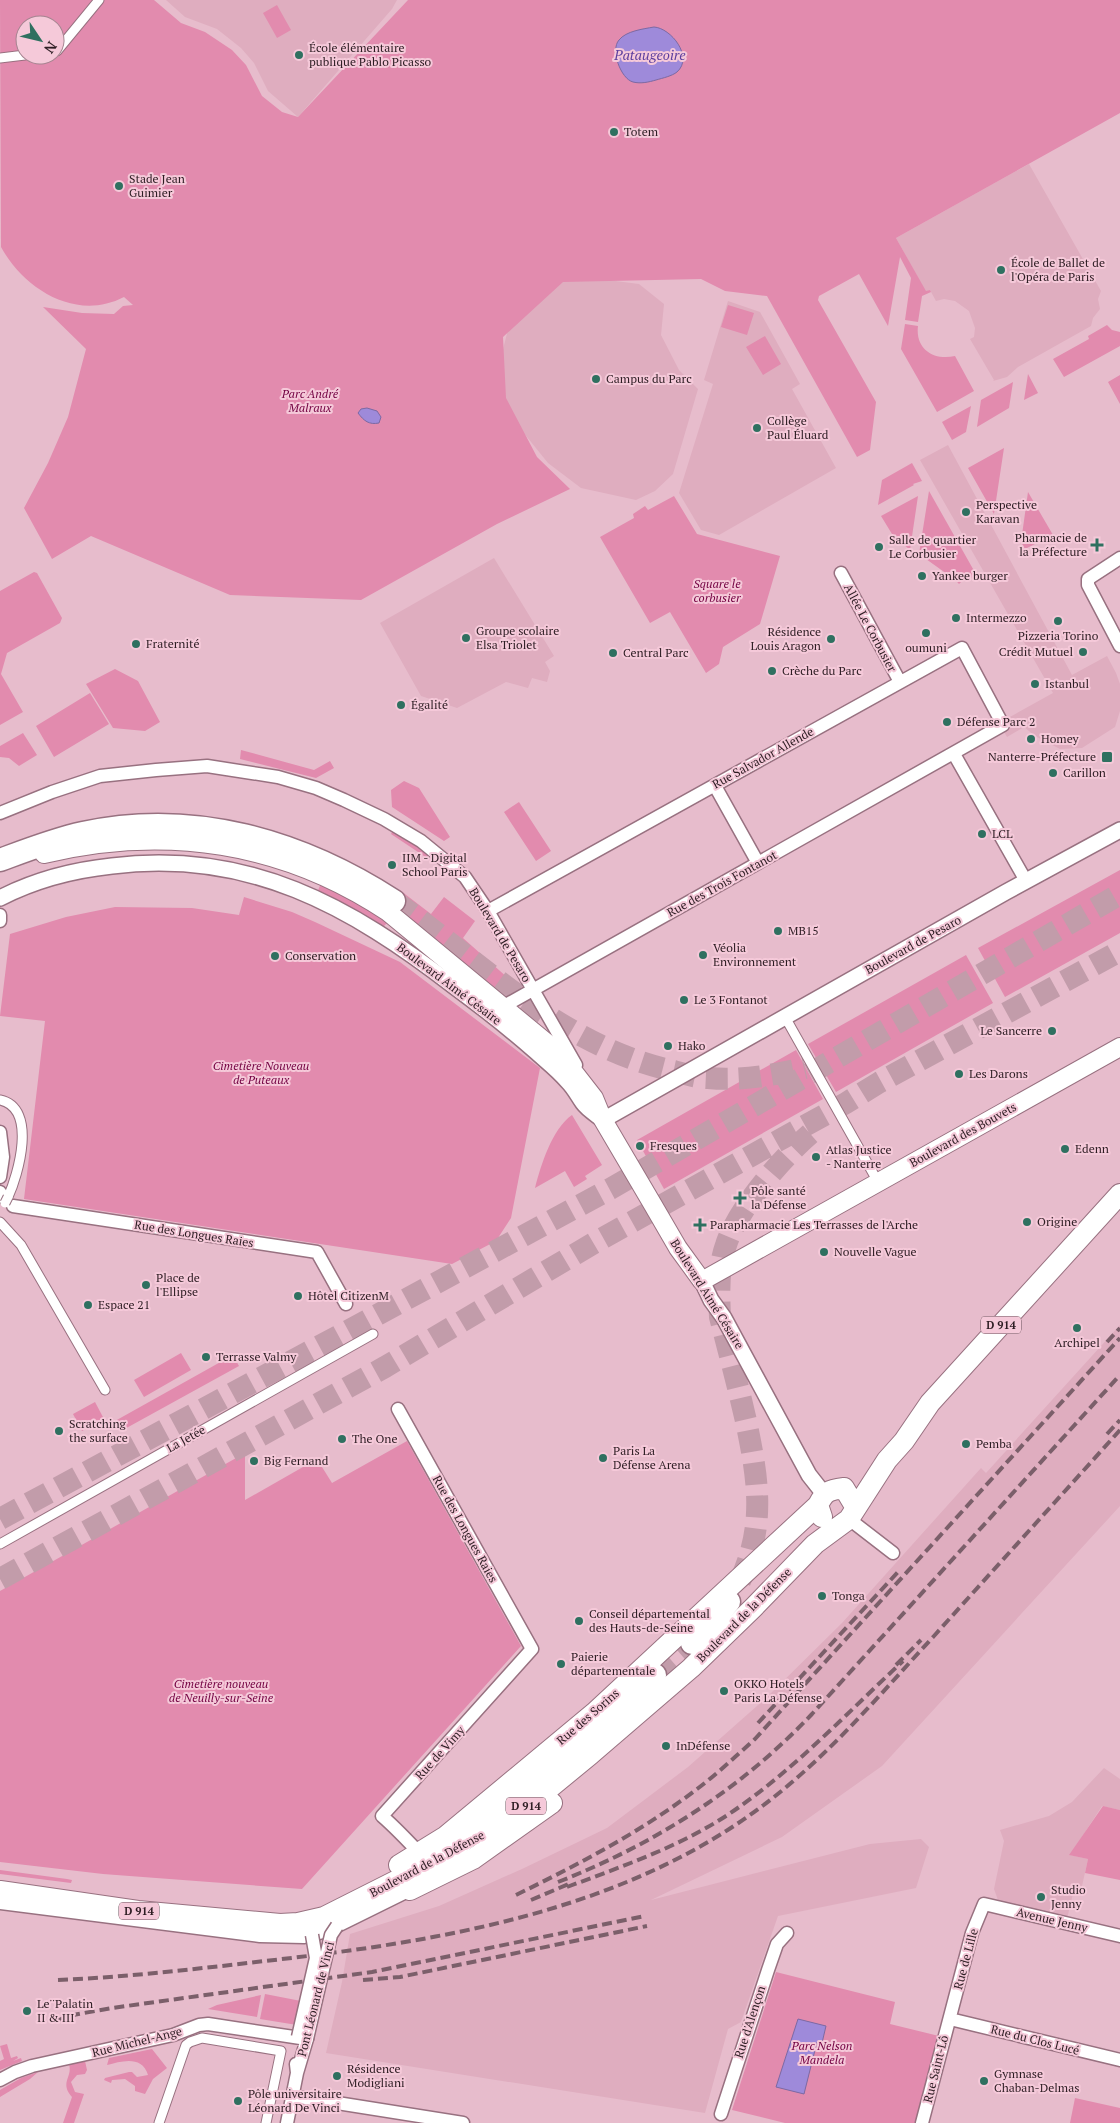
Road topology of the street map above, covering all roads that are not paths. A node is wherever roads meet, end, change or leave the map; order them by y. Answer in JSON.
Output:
{"nodes":[{"id":1,"x":99,"y":0,"type":"edge"},
{"id":2,"x":65,"y":40,"type":"edge"},
{"id":3,"x":15,"y":56,"type":"edge"},
{"id":4,"x":0,"y":58,"type":"edge"},
{"id":5,"x":1120,"y":558,"type":"edge"},
{"id":6,"x":841,"y":573,"type":"dead end"},
{"id":7,"x":1120,"y":646,"type":"edge"},
{"id":8,"x":900,"y":682,"type":"junction"},
{"id":9,"x":1003,"y":725,"type":"joint"},
{"id":10,"x":954,"y":754,"type":"junction"},
{"id":11,"x":714,"y":786,"type":"junction"},
{"id":12,"x":0,"y":814,"type":"edge"},
{"id":13,"x":1120,"y":830,"type":"edge"},
{"id":14,"x":0,"y":860,"type":"edge"},
{"id":15,"x":758,"y":863,"type":"junction"},
{"id":16,"x":0,"y":867,"type":"edge"},
{"id":17,"x":1026,"y":881,"type":"junction"},
{"id":18,"x":0,"y":898,"type":"edge"},
{"id":19,"x":394,"y":901,"type":"tunnel mouth"},
{"id":20,"x":488,"y":911,"type":"junction"},
{"id":21,"x":0,"y":915,"type":"edge"},
{"id":22,"x":0,"y":921,"type":"edge"},
{"id":23,"x":379,"y":932,"type":"junction"},
{"id":24,"x":417,"y":935,"type":"junction"},
{"id":25,"x":533,"y":990,"type":"junction"},
{"id":26,"x":497,"y":1010,"type":"junction"},
{"id":27,"x":785,"y":1017,"type":"junction"},
{"id":28,"x":1120,"y":1047,"type":"edge"},
{"id":29,"x":589,"y":1090,"type":"junction"},
{"id":30,"x":0,"y":1100,"type":"edge"},
{"id":31,"x":603,"y":1120,"type":"junction"},
{"id":32,"x":0,"y":1132,"type":"edge"},
{"id":33,"x":0,"y":1177,"type":"edge"},
{"id":34,"x":878,"y":1182,"type":"junction"},
{"id":35,"x":1120,"y":1194,"type":"edge"},
{"id":36,"x":5,"y":1201,"type":"edge"},
{"id":37,"x":0,"y":1222,"type":"edge"},
{"id":38,"x":702,"y":1281,"type":"junction"},
{"id":39,"x":346,"y":1304,"type":"dead end"},
{"id":40,"x":373,"y":1334,"type":"dead end"},
{"id":41,"x":105,"y":1390,"type":"dead end"},
{"id":42,"x":398,"y":1409,"type":"dead end"},
{"id":43,"x":886,"y":1460,"type":"junction"},
{"id":44,"x":844,"y":1488,"type":"junction"},
{"id":45,"x":821,"y":1499,"type":"junction"},
{"id":46,"x":848,"y":1518,"type":"junction"},
{"id":47,"x":0,"y":1544,"type":"edge"},
{"id":48,"x":893,"y":1553,"type":"dead end"},
{"id":49,"x":730,"y":1602,"type":"tunnel mouth"},
{"id":50,"x":692,"y":1643,"type":"tunnel mouth"},
{"id":51,"x":532,"y":1649,"type":"joint"},
{"id":52,"x":655,"y":1675,"type":"tunnel mouth"},
{"id":53,"x":604,"y":1742,"type":"junction"},
{"id":54,"x":430,"y":1859,"type":"junction"},
{"id":55,"x":0,"y":1879,"type":"edge"},
{"id":56,"x":0,"y":1890,"type":"edge"},
{"id":57,"x":410,"y":1890,"type":"joint"},
{"id":58,"x":0,"y":1903,"type":"edge"},
{"id":59,"x":984,"y":1904,"type":"joint"},
{"id":60,"x":337,"y":1926,"type":"junction"},
{"id":61,"x":787,"y":1933,"type":"dead end"},
{"id":62,"x":312,"y":1935,"type":"junction"},
{"id":63,"x":1120,"y":1936,"type":"edge"},
{"id":64,"x":951,"y":2017,"type":"junction"},
{"id":65,"x":302,"y":2038,"type":"junction"},
{"id":66,"x":1120,"y":2060,"type":"edge"},
{"id":67,"x":0,"y":2080,"type":"edge"},
{"id":68,"x":293,"y":2096,"type":"junction"},
{"id":69,"x":719,"y":2120,"type":"edge"},
{"id":70,"x":159,"y":2123,"type":"edge"},
{"id":71,"x":266,"y":2123,"type":"edge"},
{"id":72,"x":287,"y":2123,"type":"edge"},
{"id":73,"x":463,"y":2123,"type":"edge"},
{"id":74,"x":922,"y":2123,"type":"edge"}],
"edges":[{"from":1,"to":2,"type":"street"},
{"from":3,"to":4,"type":"street"},
{"from":5,"to":7,"type":"street"},
{"from":6,"to":8,"type":"street","name":"Allée Le Corbusier"},
{"from":8,"to":9,"type":"street","name":"Rue Salvador Allende"},
{"from":8,"to":11,"type":"street","name":"Rue Salvador Allende"},
{"from":9,"to":10,"type":"street","name":"Rue des Trois Fontanot"},
{"from":10,"to":15,"type":"street","name":"Rue des Trois Fontanot"},
{"from":10,"to":17,"type":"street"},
{"from":11,"to":15,"type":"street"},
{"from":11,"to":20,"type":"street","name":"Rue Salvador Allende"},
{"from":12,"to":20,"type":"street","name":"Boulevard de Pesaro"},
{"from":13,"to":17,"type":"street","name":"Boulevard de Pesaro"},
{"from":14,"to":19,"type":"highway"},
{"from":15,"to":25,"type":"street","name":"Rue des Trois Fontanot"},
{"from":16,"to":24,"type":"main road","name":"Boulevard Aimé Césaire"},
{"from":17,"to":27,"type":"street","name":"Boulevard de Pesaro"},
{"from":18,"to":23,"type":"street","name":"Boulevard Aimé Césaire"},
{"from":20,"to":25,"type":"street","name":"Boulevard de Pesaro"},
{"from":21,"to":22,"type":"street"},
{"from":23,"to":24,"type":"street","name":"Boulevard Aimé Césaire"},
{"from":23,"to":26,"type":"street","name":"Boulevard Aimé Césaire"},
{"from":24,"to":26,"type":"main road","name":"Boulevard Aimé Césaire"},
{"from":25,"to":26,"type":"street","name":"Rue des Trois Fontanot"},
{"from":25,"to":29,"type":"street","name":"Boulevard de Pesaro"},
{"from":26,"to":29,"type":"main road","name":"Boulevard Aimé Césaire"},
{"from":26,"to":31,"type":"street","name":"Boulevard Aimé Césaire"},
{"from":27,"to":31,"type":"street","name":"Boulevard de Pesaro"},
{"from":27,"to":34,"type":"street"},
{"from":28,"to":34,"type":"main road","name":"Boulevard des Bouvets"},
{"from":29,"to":31,"type":"main road","name":"Boulevard Aimé Césaire"},
{"from":30,"to":36,"type":"street"},
{"from":31,"to":38,"type":"main road","name":"Boulevard Aimé Césaire"},
{"from":32,"to":33,"type":"street"},
{"from":34,"to":38,"type":"main road","name":"Boulevard des Bouvets"},
{"from":35,"to":43,"type":"main road","name":"Boulevard de la Défense","number":"D 914"},
{"from":36,"to":39,"type":"street","name":"Rue des Longues Raies"},
{"from":37,"to":41,"type":"street"},
{"from":38,"to":45,"type":"street","name":"Boulevard Aimé Césaire"},
{"from":40,"to":47,"type":"street","name":"La Jetée"},
{"from":42,"to":51,"type":"street","name":"Rue des Longues Raies"},
{"from":43,"to":44,"type":"main road","name":"Boulevard de la Défense","number":"D 914"},
{"from":43,"to":46,"type":"main road","name":"Boulevard de la Défense","number":"D 914"},
{"from":44,"to":45,"type":"main road","name":"Boulevard de la Défense"},
{"from":44,"to":46,"type":"main road"},
{"from":45,"to":46,"type":"main road"},
{"from":45,"to":54,"type":"main road","name":"Rue des Sorins"},
{"from":46,"to":48,"type":"street"},
{"from":46,"to":53,"type":"main road","name":"Boulevard de la Défense","number":"D 914"},
{"from":49,"to":50,"type":"highway"},
{"from":51,"to":54,"type":"street","name":"Rue de Vimy"},
{"from":52,"to":54,"type":"highway"},
{"from":53,"to":54,"type":"main road","name":"Boulevard de la Défense","number":"D 914"},
{"from":53,"to":57,"type":"main road"},
{"from":54,"to":55,"type":"main road"},
{"from":54,"to":56,"type":"main road","name":"Boulevard de la Défense","number":"D 914"},
{"from":57,"to":60,"type":"street"},
{"from":58,"to":62,"type":"street"},
{"from":59,"to":63,"type":"street","name":"Avenue Jenny"},
{"from":59,"to":64,"type":"street","name":"Rue de Lille"},
{"from":60,"to":62,"type":"street"},
{"from":60,"to":65,"type":"street","name":"Pont Léonard de Vinci","bridge":true},
{"from":61,"to":69,"type":"street","name":"Rue d'Alençon"},
{"from":62,"to":65,"type":"street","name":"Pont Léonard de Vinci","bridge":true},
{"from":64,"to":66,"type":"street","name":"Rue du Clos Lucé"},
{"from":64,"to":74,"type":"street","name":"Rue Saint-Lô"},
{"from":65,"to":67,"type":"street","name":"Rue Michel-Ange"},
{"from":65,"to":68,"type":"street"},
{"from":68,"to":72,"type":"street"},
{"from":68,"to":73,"type":"street"},
{"from":70,"to":71,"type":"street"}]}
